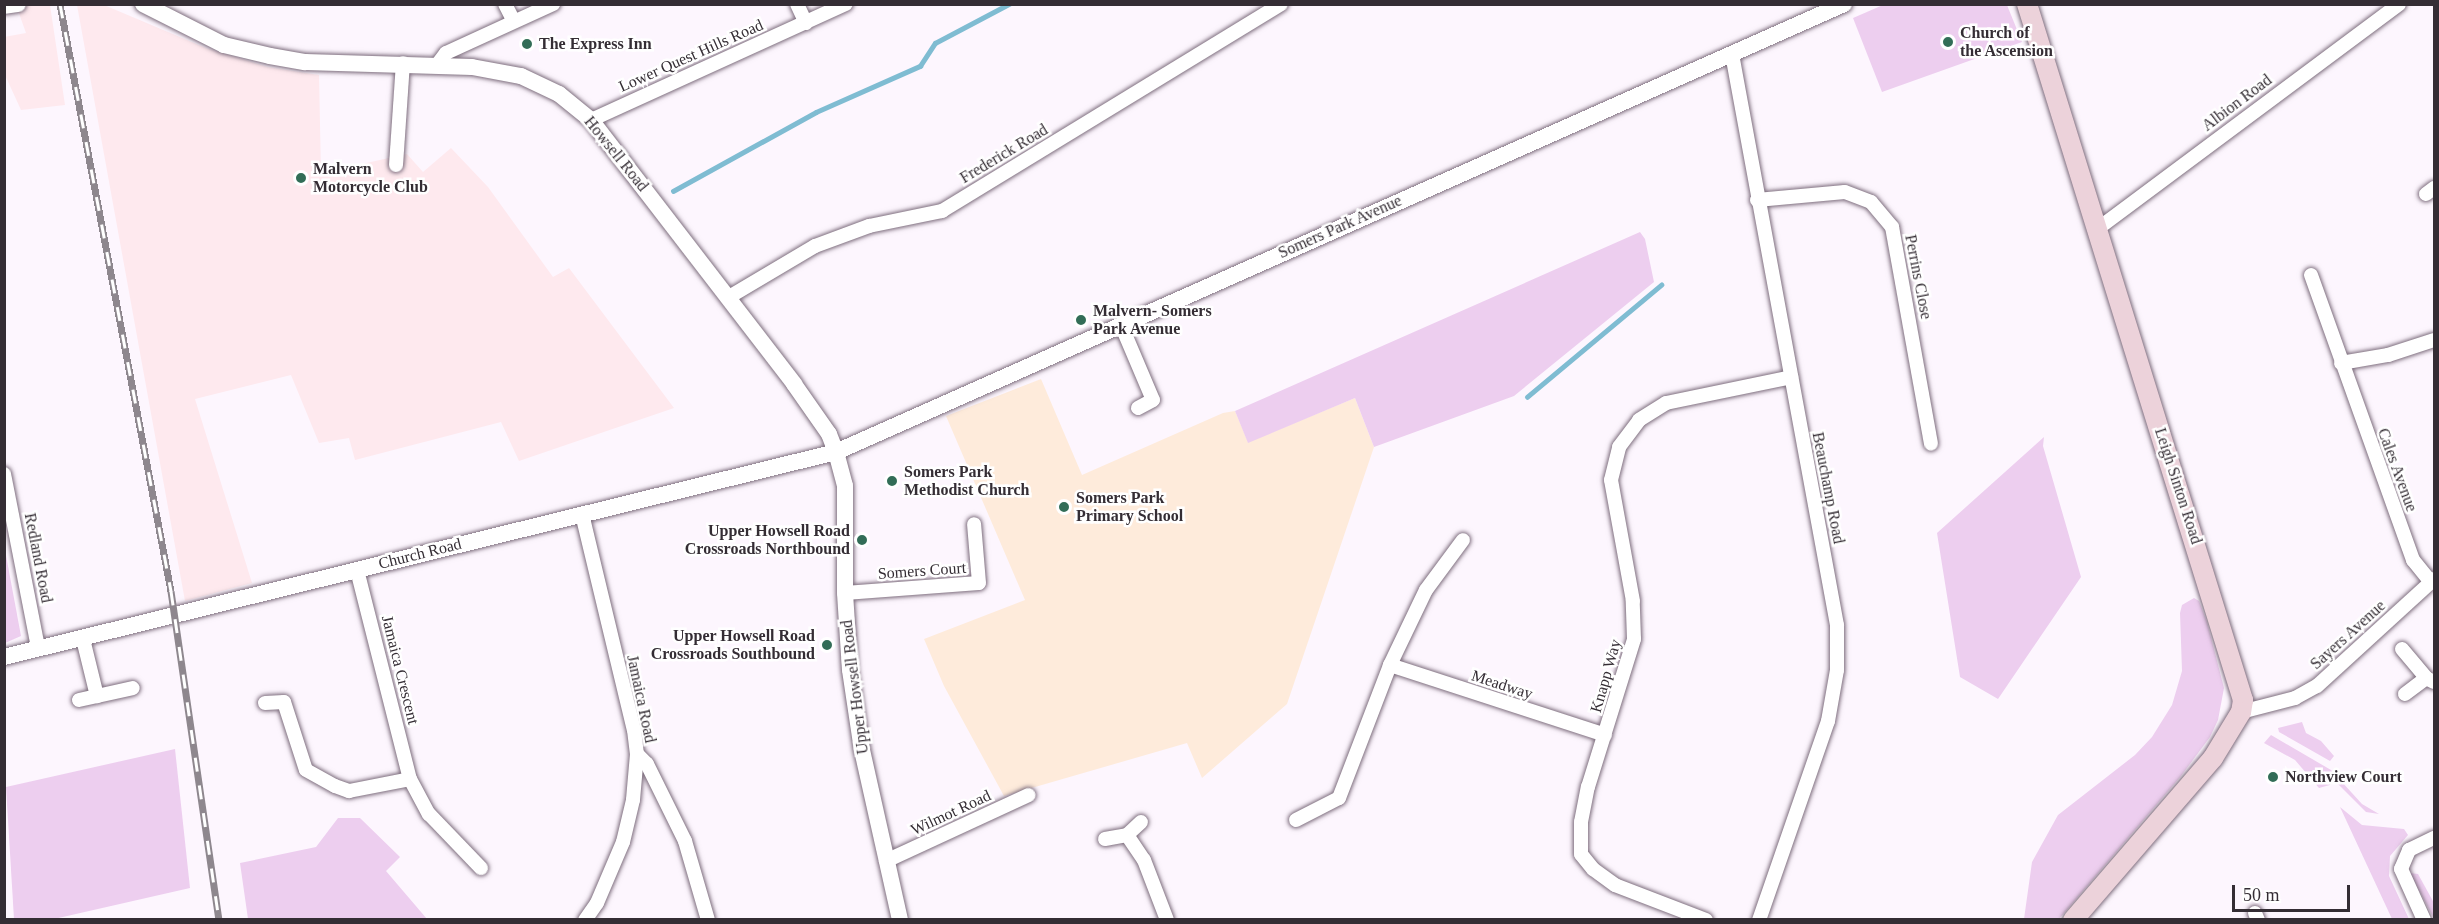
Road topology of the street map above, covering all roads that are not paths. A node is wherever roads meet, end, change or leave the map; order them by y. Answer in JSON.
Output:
{"nodes":[{"id":1,"x":143,"y":4,"type":"edge"},
{"id":2,"x":505,"y":4,"type":"edge"},
{"id":3,"x":553,"y":4,"type":"edge"},
{"id":4,"x":797,"y":4,"type":"edge"},
{"id":5,"x":846,"y":4,"type":"edge"},
{"id":6,"x":1281,"y":4,"type":"edge"},
{"id":7,"x":1844,"y":4,"type":"edge"},
{"id":8,"x":2026,"y":4,"type":"edge"},
{"id":9,"x":2399,"y":4,"type":"edge"},
{"id":10,"x":513,"y":20,"type":"junction"},
{"id":11,"x":806,"y":23,"type":"junction"},
{"id":12,"x":1732,"y":54,"type":"junction"},
{"id":13,"x":403,"y":63,"type":"junction"},
{"id":14,"x":437,"y":65,"type":"junction"},
{"id":15,"x":591,"y":120,"type":"junction"},
{"id":16,"x":396,"y":165,"type":"dead end"},
{"id":17,"x":1757,"y":200,"type":"junction"},
{"id":18,"x":2096,"y":230,"type":"junction"},
{"id":19,"x":2311,"y":275,"type":"dead end"},
{"id":20,"x":729,"y":297,"type":"junction"},
{"id":21,"x":1122,"y":327,"type":"junction"},
{"id":22,"x":2434,"y":339,"type":"edge"},
{"id":23,"x":2341,"y":363,"type":"junction"},
{"id":24,"x":1791,"y":377,"type":"junction"},
{"id":25,"x":1138,"y":408,"type":"dead end"},
{"id":26,"x":1931,"y":444,"type":"dead end"},
{"id":27,"x":836,"y":452,"type":"junction"},
{"id":28,"x":4,"y":474,"type":"edge"},
{"id":29,"x":582,"y":514,"type":"junction"},
{"id":30,"x":974,"y":524,"type":"dead end"},
{"id":31,"x":1463,"y":540,"type":"dead end"},
{"id":32,"x":357,"y":570,"type":"junction"},
{"id":33,"x":2433,"y":580,"type":"edge"},
{"id":34,"x":845,"y":593,"type":"junction"},
{"id":35,"x":83,"y":639,"type":"junction"},
{"id":36,"x":38,"y":648,"type":"junction"},
{"id":37,"x":2402,"y":649,"type":"dead end"},
{"id":38,"x":4,"y":657,"type":"edge"},
{"id":39,"x":1390,"y":665,"type":"junction"},
{"id":40,"x":2430,"y":680,"type":"edge"},
{"id":41,"x":133,"y":688,"type":"dead end"},
{"id":42,"x":2405,"y":694,"type":"dead end"},
{"id":43,"x":97,"y":696,"type":"junction"},
{"id":44,"x":79,"y":700,"type":"dead end"},
{"id":45,"x":265,"y":703,"type":"dead end"},
{"id":46,"x":2241,"y":712,"type":"junction"},
{"id":47,"x":1605,"y":735,"type":"junction"},
{"id":48,"x":637,"y":754,"type":"junction"},
{"id":49,"x":410,"y":779,"type":"junction"},
{"id":50,"x":1029,"y":795,"type":"dead end"},
{"id":51,"x":1296,"y":820,"type":"dead end"},
{"id":52,"x":1141,"y":822,"type":"dead end"},
{"id":53,"x":1127,"y":835,"type":"junction"},
{"id":54,"x":2434,"y":838,"type":"edge"},
{"id":55,"x":1105,"y":839,"type":"dead end"},
{"id":56,"x":886,"y":861,"type":"junction"},
{"id":57,"x":481,"y":868,"type":"dead end"},
{"id":58,"x":585,"y":920,"type":"edge"},
{"id":59,"x":708,"y":920,"type":"edge"},
{"id":60,"x":900,"y":920,"type":"edge"},
{"id":61,"x":1167,"y":920,"type":"edge"},
{"id":62,"x":1706,"y":920,"type":"edge"},
{"id":63,"x":1759,"y":920,"type":"edge"},
{"id":64,"x":2073,"y":920,"type":"edge"},
{"id":65,"x":2424,"y":920,"type":"edge"}],
"edges":[{"from":1,"to":13,"type":"street","name":"Howsell Road"},
{"from":2,"to":10,"type":"street"},
{"from":3,"to":10,"type":"street"},
{"from":4,"to":11,"type":"street"},
{"from":5,"to":11,"type":"street","name":"Lower Quest Hills Road"},
{"from":6,"to":20,"type":"street","name":"Frederick Road"},
{"from":7,"to":12,"type":"street","name":"Somers Park Avenue"},
{"from":8,"to":18,"type":"main road","name":"Leigh Sinton Road"},
{"from":9,"to":18,"type":"street","name":"Albion Road"},
{"from":10,"to":14,"type":"street"},
{"from":11,"to":15,"type":"street","name":"Lower Quest Hills Road"},
{"from":12,"to":17,"type":"street","name":"Beauchamp Road"},
{"from":12,"to":21,"type":"street","name":"Somers Park Avenue"},
{"from":13,"to":14,"type":"street","name":"Howsell Road"},
{"from":13,"to":16,"type":"street"},
{"from":14,"to":15,"type":"street","name":"Howsell Road"},
{"from":15,"to":20,"type":"street","name":"Howsell Road"},
{"from":17,"to":24,"type":"street","name":"Beauchamp Road"},
{"from":17,"to":26,"type":"street","name":"Perrins Close"},
{"from":18,"to":46,"type":"main road","name":"Leigh Sinton Road"},
{"from":19,"to":23,"type":"street","name":"Cales Avenue"},
{"from":20,"to":27,"type":"street","name":"Howsell Road"},
{"from":21,"to":25,"type":"street"},
{"from":21,"to":27,"type":"street","name":"Somers Park Avenue"},
{"from":22,"to":23,"type":"street"},
{"from":23,"to":33,"type":"street","name":"Cales Avenue"},
{"from":24,"to":47,"type":"street","name":"Knapp Way"},
{"from":24,"to":63,"type":"street","name":"Beauchamp Road"},
{"from":27,"to":29,"type":"street","name":"Church Road"},
{"from":27,"to":34,"type":"street","name":"Upper Howsell Road"},
{"from":28,"to":36,"type":"street","name":"Redland Road"},
{"from":29,"to":32,"type":"street","name":"Church Road"},
{"from":29,"to":48,"type":"street","name":"Jamaica Road"},
{"from":30,"to":34,"type":"street","name":"Somers Court"},
{"from":31,"to":39,"type":"street"},
{"from":32,"to":35,"type":"street","name":"Church Road"},
{"from":32,"to":49,"type":"street","name":"Jamaica Crescent"},
{"from":33,"to":46,"type":"street","name":"Sayers Avenue"},
{"from":34,"to":56,"type":"street","name":"Upper Howsell Road"},
{"from":35,"to":36,"type":"street","name":"Church Road"},
{"from":35,"to":43,"type":"street"},
{"from":36,"to":38,"type":"street","name":"Church Road"},
{"from":37,"to":40,"type":"street"},
{"from":39,"to":47,"type":"street","name":"Meadway"},
{"from":39,"to":51,"type":"street"},
{"from":40,"to":42,"type":"street"},
{"from":41,"to":43,"type":"street"},
{"from":43,"to":44,"type":"street"},
{"from":45,"to":49,"type":"street"},
{"from":46,"to":64,"type":"main road"},
{"from":47,"to":62,"type":"street","name":"Knapp Way"},
{"from":48,"to":58,"type":"street","name":"Jamaica Road"},
{"from":48,"to":59,"type":"street"},
{"from":49,"to":57,"type":"street","name":"Jamaica Crescent"},
{"from":50,"to":56,"type":"street","name":"Wilmot Road"},
{"from":52,"to":53,"type":"street"},
{"from":53,"to":55,"type":"street"},
{"from":53,"to":61,"type":"street"},
{"from":54,"to":65,"type":"street"},
{"from":56,"to":60,"type":"street","name":"Upper Howsell Road"}]}
